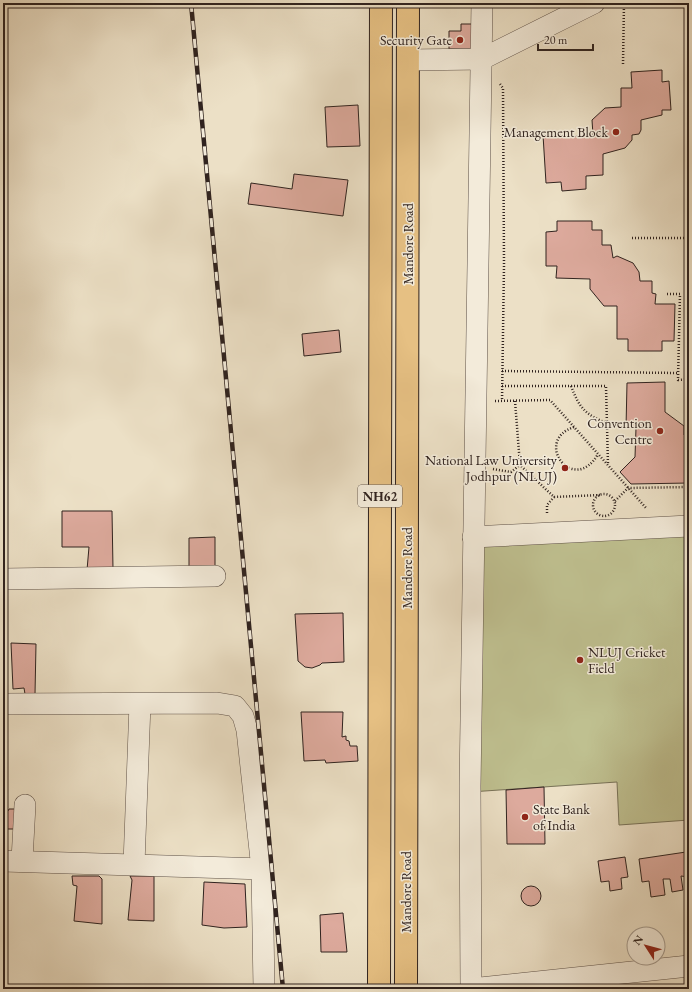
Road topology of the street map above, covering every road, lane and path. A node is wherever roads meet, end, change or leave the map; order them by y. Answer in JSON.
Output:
{"nodes":[{"id":1,"x":381,"y":3,"type":"edge"},
{"id":2,"x":408,"y":3,"type":"edge"},
{"id":3,"x":482,"y":3,"type":"edge"},
{"id":4,"x":594,"y":3,"type":"edge"},
{"id":5,"x":624,"y":3,"type":"edge"},
{"id":6,"x":408,"y":60,"type":"junction"},
{"id":7,"x":482,"y":60,"type":"junction"},
{"id":8,"x":623,"y":64,"type":"dead end"},
{"id":9,"x":632,"y":238,"type":"dead end"},
{"id":10,"x":689,"y":238,"type":"edge"},
{"id":11,"x":668,"y":294,"type":"dead end"},
{"id":12,"x":502,"y":371,"type":"junction"},
{"id":13,"x":678,"y":373,"type":"junction"},
{"id":14,"x":689,"y":379,"type":"edge"},
{"id":15,"x":502,"y":386,"type":"junction"},
{"id":16,"x":571,"y":386,"type":"junction"},
{"id":17,"x":475,"y":401,"type":"junction"},
{"id":18,"x":502,"y":401,"type":"junction"},
{"id":19,"x":516,"y":401,"type":"junction"},
{"id":20,"x":607,"y":423,"type":"junction"},
{"id":21,"x":689,"y":423,"type":"edge"},
{"id":22,"x":574,"y":427,"type":"junction"},
{"id":23,"x":685,"y":427,"type":"dead end"},
{"id":24,"x":598,"y":454,"type":"junction"},
{"id":25,"x":520,"y":465,"type":"junction"},
{"id":26,"x":608,"y":465,"type":"junction"},
{"id":27,"x":491,"y":476,"type":"dead end"},
{"id":28,"x":689,"y":487,"type":"edge"},
{"id":29,"x":628,"y":488,"type":"junction"},
{"id":30,"x":601,"y":495,"type":"junction"},
{"id":31,"x":554,"y":497,"type":"junction"},
{"id":32,"x":615,"y":501,"type":"junction"},
{"id":33,"x":547,"y":519,"type":"dead end"},
{"id":34,"x":689,"y":526,"type":"edge"},
{"id":35,"x":663,"y":527,"type":"junction"},
{"id":36,"x":473,"y":537,"type":"junction"},
{"id":37,"x":215,"y":576,"type":"dead end"},
{"id":38,"x":3,"y":579,"type":"edge"},
{"id":39,"x":3,"y":704,"type":"edge"},
{"id":40,"x":140,"y":704,"type":"junction"},
{"id":41,"x":25,"y":805,"type":"dead end"},
{"id":42,"x":13,"y":861,"type":"edge"},
{"id":43,"x":134,"y":864,"type":"junction"},
{"id":44,"x":262,"y":869,"type":"junction"},
{"id":45,"x":689,"y":966,"type":"edge"},
{"id":46,"x":264,"y":989,"type":"edge"},
{"id":47,"x":379,"y":989,"type":"edge"},
{"id":48,"x":406,"y":989,"type":"edge"},
{"id":49,"x":471,"y":989,"type":"edge"}],
"edges":[{"from":1,"to":47,"type":"highway","name":"Mandore Road","number":"NH62"},
{"from":2,"to":6,"type":"highway","name":"Mandore Road"},
{"from":3,"to":7,"type":"street"},
{"from":4,"to":7,"type":"street"},
{"from":5,"to":8,"type":"path"},
{"from":6,"to":7,"type":"street"},
{"from":6,"to":48,"type":"highway","name":"Mandore Road"},
{"from":7,"to":12,"type":"path"},
{"from":7,"to":17,"type":"street"},
{"from":9,"to":10,"type":"path"},
{"from":11,"to":13,"type":"path"},
{"from":12,"to":13,"type":"path"},
{"from":12,"to":15,"type":"path"},
{"from":13,"to":14,"type":"path"},
{"from":15,"to":16,"type":"path"},
{"from":15,"to":18,"type":"path"},
{"from":16,"to":20,"type":"path"},
{"from":16,"to":20,"type":"path"},
{"from":17,"to":18,"type":"path"},
{"from":17,"to":36,"type":"street"},
{"from":18,"to":19,"type":"path"},
{"from":19,"to":22,"type":"path"},
{"from":19,"to":25,"type":"path"},
{"from":20,"to":26,"type":"path"},
{"from":21,"to":23,"type":"path"},
{"from":22,"to":24,"type":"path"},
{"from":22,"to":24,"type":"path"},
{"from":24,"to":26,"type":"path"},
{"from":25,"to":27,"type":"path"},
{"from":25,"to":31,"type":"path"},
{"from":26,"to":29,"type":"path"},
{"from":28,"to":29,"type":"path"},
{"from":29,"to":32,"type":"path"},
{"from":29,"to":35,"type":"path"},
{"from":30,"to":31,"type":"path"},
{"from":30,"to":32,"type":"path"},
{"from":30,"to":32,"type":"path"},
{"from":31,"to":33,"type":"path"},
{"from":34,"to":35,"type":"street"},
{"from":35,"to":36,"type":"street"},
{"from":36,"to":49,"type":"street"},
{"from":37,"to":38,"type":"street"},
{"from":39,"to":40,"type":"street"},
{"from":40,"to":43,"type":"street"},
{"from":40,"to":44,"type":"street"},
{"from":41,"to":42,"type":"street"},
{"from":42,"to":43,"type":"street"},
{"from":43,"to":44,"type":"street"},
{"from":44,"to":46,"type":"street"},
{"from":45,"to":49,"type":"street"}]}
